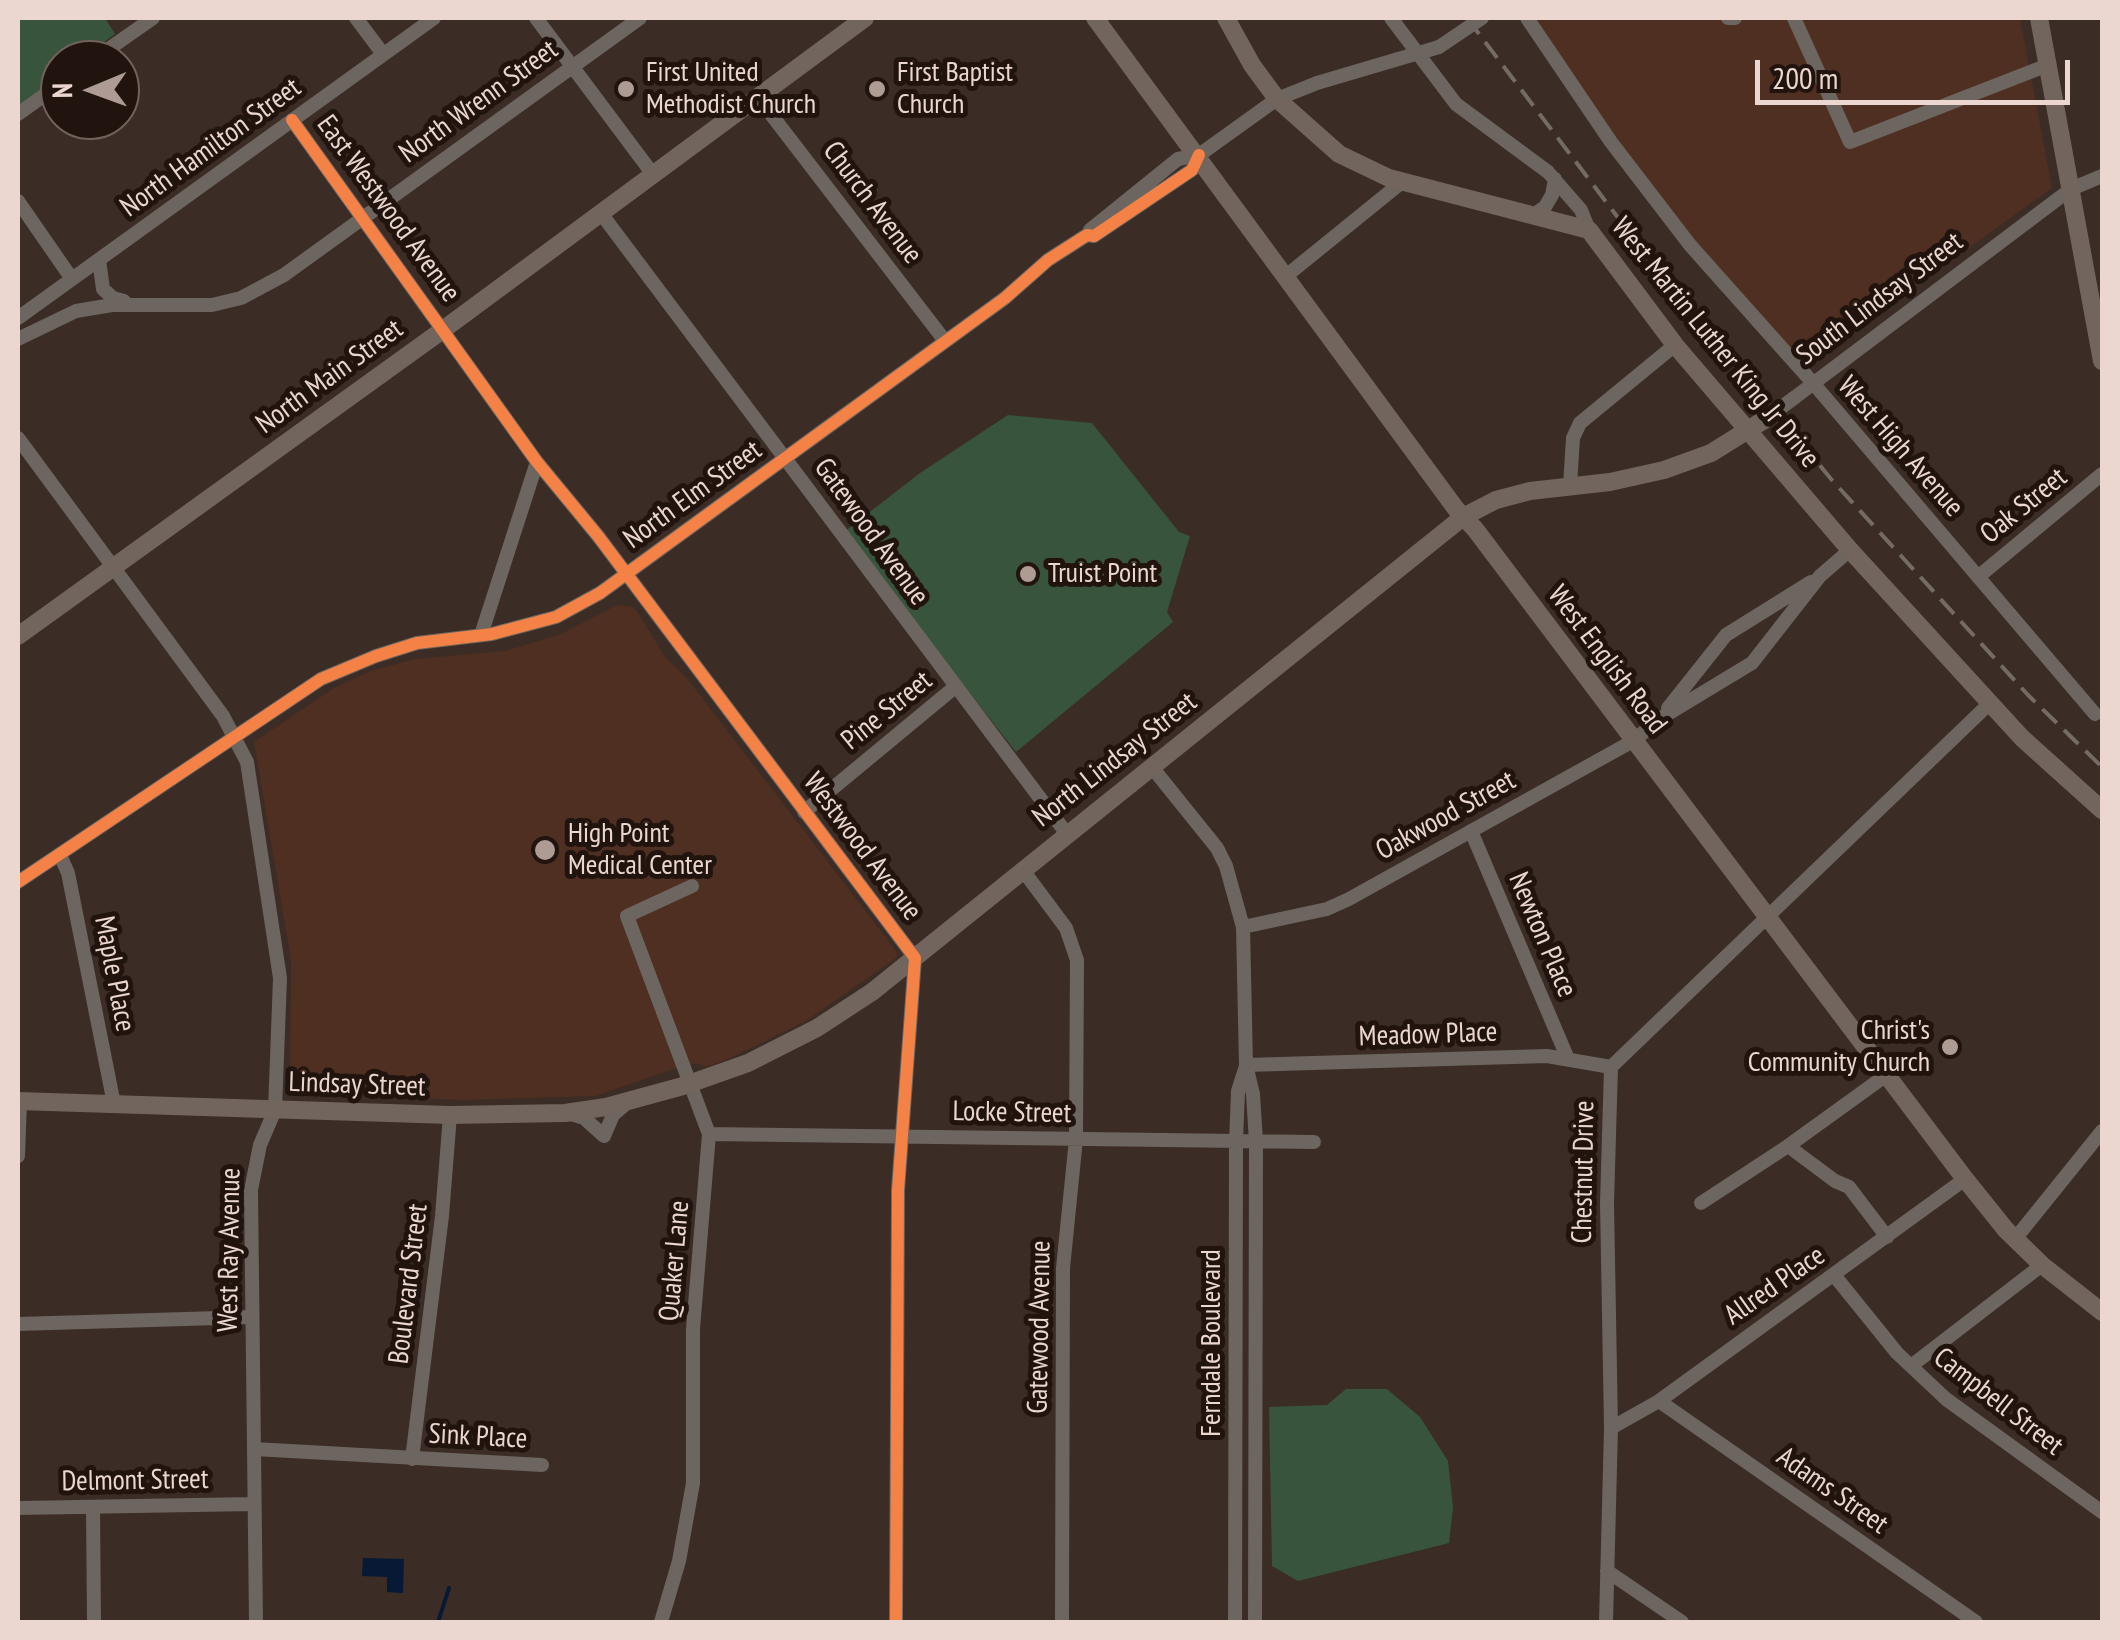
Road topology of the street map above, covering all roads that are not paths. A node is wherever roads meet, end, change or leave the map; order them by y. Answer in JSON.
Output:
{"nodes":[{"id":1,"x":153,"y":18,"type":"edge"},
{"id":2,"x":356,"y":18,"type":"edge"},
{"id":3,"x":434,"y":18,"type":"edge"},
{"id":4,"x":536,"y":18,"type":"edge"},
{"id":5,"x":640,"y":18,"type":"edge"},
{"id":6,"x":865,"y":18,"type":"edge"},
{"id":7,"x":1095,"y":18,"type":"edge"},
{"id":8,"x":1226,"y":18,"type":"edge"},
{"id":9,"x":1391,"y":18,"type":"edge"},
{"id":10,"x":1482,"y":18,"type":"edge"},
{"id":11,"x":1528,"y":18,"type":"edge"},
{"id":12,"x":1794,"y":18,"type":"edge"},
{"id":13,"x":2039,"y":18,"type":"edge"},
{"id":14,"x":122,"y":40,"type":"edge"},
{"id":15,"x":383,"y":54,"type":"junction"},
{"id":16,"x":1420,"y":55,"type":"junction"},
{"id":17,"x":571,"y":66,"type":"junction"},
{"id":18,"x":2048,"y":66,"type":"junction"},
{"id":19,"x":757,"y":96,"type":"junction"},
{"id":20,"x":40,"y":98,"type":"edge"},
{"id":21,"x":1277,"y":99,"type":"junction"},
{"id":22,"x":18,"y":114,"type":"edge"},
{"id":23,"x":292,"y":120,"type":"junction"},
{"id":24,"x":1198,"y":155,"type":"junction"},
{"id":25,"x":652,"y":174,"type":"junction"},
{"id":26,"x":2102,"y":176,"type":"edge"},
{"id":27,"x":1555,"y":179,"type":"junction"},
{"id":28,"x":1402,"y":182,"type":"junction"},
{"id":29,"x":2071,"y":189,"type":"junction"},
{"id":30,"x":18,"y":201,"type":"edge"},
{"id":31,"x":600,"y":212,"type":"junction"},
{"id":32,"x":1534,"y":215,"type":"junction"},
{"id":33,"x":364,"y":217,"type":"junction"},
{"id":34,"x":1590,"y":230,"type":"junction"},
{"id":35,"x":99,"y":260,"type":"junction"},
{"id":36,"x":1286,"y":276,"type":"junction"},
{"id":37,"x":72,"y":279,"type":"junction"},
{"id":38,"x":139,"y":305,"type":"junction"},
{"id":39,"x":18,"y":318,"type":"edge"},
{"id":40,"x":444,"y":328,"type":"junction"},
{"id":41,"x":18,"y":339,"type":"edge"},
{"id":42,"x":946,"y":341,"type":"junction"},
{"id":43,"x":1675,"y":345,"type":"junction"},
{"id":44,"x":2102,"y":361,"type":"edge"},
{"id":45,"x":1813,"y":384,"type":"junction"},
{"id":46,"x":1756,"y":426,"type":"junction"},
{"id":47,"x":18,"y":438,"type":"edge"},
{"id":48,"x":786,"y":458,"type":"junction"},
{"id":49,"x":538,"y":462,"type":"junction"},
{"id":50,"x":2102,"y":474,"type":"edge"},
{"id":51,"x":1570,"y":486,"type":"junction"},
{"id":52,"x":1464,"y":517,"type":"junction"},
{"id":53,"x":1850,"y":550,"type":"junction"},
{"id":54,"x":114,"y":566,"type":"junction"},
{"id":55,"x":627,"y":574,"type":"junction"},
{"id":56,"x":1820,"y":576,"type":"junction"},
{"id":57,"x":1978,"y":577,"type":"junction"},
{"id":58,"x":481,"y":635,"type":"junction"},
{"id":59,"x":18,"y":636,"type":"edge"},
{"id":60,"x":956,"y":687,"type":"junction"},
{"id":61,"x":1990,"y":703,"type":"junction"},
{"id":62,"x":2095,"y":714,"type":"dead end"},
{"id":63,"x":1660,"y":718,"type":"junction"},
{"id":64,"x":235,"y":738,"type":"junction"},
{"id":65,"x":1634,"y":740,"type":"junction"},
{"id":66,"x":1152,"y":766,"type":"junction"},
{"id":67,"x":2102,"y":810,"type":"edge"},
{"id":68,"x":804,"y":812,"type":"junction"},
{"id":69,"x":1471,"y":831,"type":"junction"},
{"id":70,"x":1067,"y":834,"type":"junction"},
{"id":71,"x":60,"y":855,"type":"junction"},
{"id":72,"x":1022,"y":869,"type":"junction"},
{"id":73,"x":18,"y":882,"type":"edge"},
{"id":74,"x":692,"y":886,"type":"dead end"},
{"id":75,"x":1767,"y":919,"type":"junction"},
{"id":76,"x":1243,"y":926,"type":"junction"},
{"id":77,"x":914,"y":958,"type":"junction"},
{"id":78,"x":1568,"y":1059,"type":"junction"},
{"id":79,"x":1246,"y":1065,"type":"junction"},
{"id":80,"x":1611,"y":1066,"type":"junction"},
{"id":81,"x":1885,"y":1076,"type":"junction"},
{"id":82,"x":692,"y":1083,"type":"junction"},
{"id":83,"x":18,"y":1099,"type":"edge"},
{"id":84,"x":631,"y":1100,"type":"junction"},
{"id":85,"x":114,"y":1104,"type":"junction"},
{"id":86,"x":275,"y":1110,"type":"junction"},
{"id":87,"x":565,"y":1113,"type":"junction"},
{"id":88,"x":450,"y":1115,"type":"junction"},
{"id":89,"x":2102,"y":1131,"type":"edge"},
{"id":90,"x":709,"y":1134,"type":"junction"},
{"id":91,"x":902,"y":1136,"type":"junction"},
{"id":92,"x":1076,"y":1140,"type":"junction"},
{"id":93,"x":1236,"y":1142,"type":"junction"},
{"id":94,"x":1256,"y":1142,"type":"junction"},
{"id":95,"x":1314,"y":1142,"type":"dead end"},
{"id":96,"x":1788,"y":1146,"type":"junction"},
{"id":97,"x":18,"y":1156,"type":"edge"},
{"id":98,"x":1965,"y":1179,"type":"junction"},
{"id":99,"x":1701,"y":1203,"type":"dead end"},
{"id":100,"x":1887,"y":1237,"type":"junction"},
{"id":101,"x":2015,"y":1239,"type":"junction"},
{"id":102,"x":2042,"y":1265,"type":"junction"},
{"id":103,"x":1834,"y":1275,"type":"junction"},
{"id":104,"x":2102,"y":1312,"type":"edge"},
{"id":105,"x":252,"y":1317,"type":"junction"},
{"id":106,"x":18,"y":1324,"type":"edge"},
{"id":107,"x":1911,"y":1366,"type":"junction"},
{"id":108,"x":1658,"y":1401,"type":"junction"},
{"id":109,"x":1611,"y":1428,"type":"junction"},
{"id":110,"x":254,"y":1449,"type":"junction"},
{"id":111,"x":412,"y":1459,"type":"junction"},
{"id":112,"x":542,"y":1465,"type":"dead end"},
{"id":113,"x":254,"y":1504,"type":"junction"},
{"id":114,"x":18,"y":1508,"type":"edge"},
{"id":115,"x":93,"y":1508,"type":"junction"},
{"id":116,"x":2102,"y":1512,"type":"edge"},
{"id":117,"x":1608,"y":1571,"type":"junction"},
{"id":118,"x":94,"y":1622,"type":"edge"},
{"id":119,"x":256,"y":1622,"type":"edge"},
{"id":120,"x":661,"y":1622,"type":"edge"},
{"id":121,"x":896,"y":1622,"type":"edge"},
{"id":122,"x":1062,"y":1622,"type":"edge"},
{"id":123,"x":1235,"y":1622,"type":"edge"},
{"id":124,"x":1255,"y":1622,"type":"edge"},
{"id":125,"x":1606,"y":1622,"type":"edge"},
{"id":126,"x":1682,"y":1622,"type":"edge"},
{"id":127,"x":1976,"y":1622,"type":"edge"}],
"edges":[{"from":1,"to":14,"type":"street"},
{"from":2,"to":15,"type":"street"},
{"from":3,"to":15,"type":"street","name":"North Hamilton Street"},
{"from":4,"to":17,"type":"street"},
{"from":5,"to":17,"type":"street","name":"North Wrenn Street"},
{"from":6,"to":19,"type":"main road","name":"North Main Street"},
{"from":7,"to":24,"type":"main road","name":"West English Road"},
{"from":8,"to":21,"type":"main road","name":"West Martin Luther King Jr Drive"},
{"from":9,"to":16,"type":"street"},
{"from":10,"to":16,"type":"street","name":"North Elm Street","bridge":true},
{"from":11,"to":45,"type":"street","name":"West High Avenue"},
{"from":12,"to":18,"type":"street"},
{"from":13,"to":18,"type":"main road"},
{"from":15,"to":23,"type":"street","name":"North Hamilton Street"},
{"from":16,"to":21,"type":"street","name":"North Elm Street"},
{"from":16,"to":27,"type":"street"},
{"from":17,"to":25,"type":"street"},
{"from":17,"to":33,"type":"street","name":"North Wrenn Street"},
{"from":18,"to":29,"type":"main road"},
{"from":19,"to":25,"type":"main road","name":"North Main Street"},
{"from":19,"to":42,"type":"street","name":"Church Avenue"},
{"from":20,"to":22,"type":"street"},
{"from":21,"to":24,"type":"street","name":"North Elm Street"},
{"from":21,"to":28,"type":"main road","name":"West Martin Luther King Jr Drive"},
{"from":23,"to":33,"type":"street","name":"East Westwood Avenue"},
{"from":23,"to":35,"type":"street","name":"North Hamilton Street"},
{"from":24,"to":36,"type":"main road","name":"West English Road"},
{"from":24,"to":42,"type":"street","name":"North Elm Street"},
{"from":25,"to":31,"type":"main road","name":"North Main Street"},
{"from":26,"to":29,"type":"street","name":"South Lindsay Street"},
{"from":27,"to":32,"type":"street"},
{"from":27,"to":34,"type":"street"},
{"from":28,"to":32,"type":"main road","name":"West Martin Luther King Jr Drive"},
{"from":28,"to":36,"type":"street"},
{"from":29,"to":44,"type":"main road"},
{"from":29,"to":45,"type":"street","name":"South Lindsay Street"},
{"from":30,"to":37,"type":"street"},
{"from":31,"to":40,"type":"main road","name":"North Main Street"},
{"from":31,"to":48,"type":"street","name":"Gatewood Avenue"},
{"from":32,"to":34,"type":"main road","name":"West Martin Luther King Jr Drive"},
{"from":33,"to":38,"type":"street","name":"North Wrenn Street"},
{"from":33,"to":40,"type":"street","name":"East Westwood Avenue"},
{"from":34,"to":43,"type":"main road","name":"West Martin Luther King Jr Drive"},
{"from":35,"to":37,"type":"street","name":"North Hamilton Street"},
{"from":35,"to":38,"type":"street"},
{"from":36,"to":52,"type":"main road","name":"West English Road"},
{"from":37,"to":39,"type":"street","name":"North Hamilton Street"},
{"from":38,"to":41,"type":"street","name":"North Wrenn Street"},
{"from":40,"to":49,"type":"street","name":"Westwood Avenue"},
{"from":40,"to":54,"type":"main road","name":"North Main Street"},
{"from":42,"to":48,"type":"street","name":"North Elm Street"},
{"from":43,"to":46,"type":"main road","name":"West Martin Luther King Jr Drive"},
{"from":43,"to":51,"type":"street"},
{"from":45,"to":46,"type":"street","name":"South Lindsay Street","bridge":true},
{"from":45,"to":57,"type":"street","name":"West High Avenue"},
{"from":46,"to":51,"type":"main road","name":"South Lindsay Street"},
{"from":46,"to":53,"type":"main road","name":"West Martin Luther King Jr Drive"},
{"from":47,"to":54,"type":"street","name":"West Ray Avenue"},
{"from":48,"to":55,"type":"street","name":"North Elm Street"},
{"from":48,"to":60,"type":"street","name":"Gatewood Avenue"},
{"from":49,"to":55,"type":"street","name":"Westwood Avenue"},
{"from":49,"to":58,"type":"street"},
{"from":50,"to":57,"type":"street","name":"Oak Street"},
{"from":51,"to":52,"type":"main road","name":"North Lindsay Street"},
{"from":52,"to":65,"type":"main road","name":"West English Road"},
{"from":52,"to":66,"type":"main road","name":"North Lindsay Street"},
{"from":53,"to":56,"type":"street","name":"Oakwood Street"},
{"from":53,"to":61,"type":"main road","name":"West Martin Luther King Jr Drive"},
{"from":54,"to":59,"type":"main road","name":"North Main Street"},
{"from":54,"to":64,"type":"street","name":"West Ray Avenue"},
{"from":55,"to":58,"type":"street","name":"North Elm Street"},
{"from":55,"to":68,"type":"street","name":"Westwood Avenue"},
{"from":56,"to":63,"type":"street","name":"Oakwood Street"},
{"from":56,"to":63,"type":"street","name":"Oakwood Street"},
{"from":57,"to":62,"type":"street","name":"West High Avenue"},
{"from":58,"to":64,"type":"street","name":"North Elm Street"},
{"from":60,"to":68,"type":"street","name":"Pine Street"},
{"from":60,"to":70,"type":"street","name":"Gatewood Avenue"},
{"from":61,"to":67,"type":"main road","name":"West Martin Luther King Jr Drive"},
{"from":61,"to":75,"type":"street","name":"Chestnut Drive"},
{"from":63,"to":65,"type":"street","name":"Oakwood Street"},
{"from":64,"to":71,"type":"street","name":"North Elm Street"},
{"from":64,"to":86,"type":"street","name":"West Ray Avenue"},
{"from":65,"to":69,"type":"street","name":"Oakwood Street"},
{"from":65,"to":75,"type":"main road","name":"West English Road"},
{"from":66,"to":70,"type":"main road","name":"North Lindsay Street"},
{"from":66,"to":76,"type":"street","name":"Ferndale Boulevard"},
{"from":68,"to":77,"type":"street","name":"Westwood Avenue"},
{"from":69,"to":76,"type":"street","name":"Oakwood Street"},
{"from":69,"to":78,"type":"street","name":"Newton Place"},
{"from":70,"to":72,"type":"main road","name":"North Lindsay Street"},
{"from":71,"to":73,"type":"street","name":"North Elm Street"},
{"from":71,"to":85,"type":"street","name":"Maple Place"},
{"from":72,"to":77,"type":"main road","name":"North Lindsay Street"},
{"from":72,"to":92,"type":"street","name":"Gatewood Avenue"},
{"from":74,"to":82,"type":"street","name":"Quaker Lane"},
{"from":75,"to":80,"type":"street","name":"Chestnut Drive"},
{"from":75,"to":81,"type":"main road","name":"West English Road"},
{"from":76,"to":79,"type":"street","name":"Ferndale Boulevard"},
{"from":77,"to":82,"type":"main road","name":"North Lindsay Street"},
{"from":77,"to":91,"type":"street","name":"Westwood Avenue"},
{"from":78,"to":79,"type":"street","name":"Meadow Place"},
{"from":78,"to":80,"type":"street","name":"Meadow Place"},
{"from":79,"to":93,"type":"street","name":"Ferndale Boulevard"},
{"from":79,"to":94,"type":"street","name":"Ferndale Boulevard"},
{"from":80,"to":109,"type":"street","name":"Chestnut Drive"},
{"from":81,"to":96,"type":"street"},
{"from":81,"to":98,"type":"main road","name":"West English Road"},
{"from":82,"to":84,"type":"main road","name":"Lindsay Street"},
{"from":82,"to":90,"type":"street","name":"Quaker Lane"},
{"from":83,"to":85,"type":"main road","name":"Lindsay Street"},
{"from":83,"to":97,"type":"street"},
{"from":84,"to":87,"type":"main road","name":"Lindsay Street"},
{"from":84,"to":87,"type":"street"},
{"from":85,"to":86,"type":"main road","name":"Lindsay Street"},
{"from":86,"to":88,"type":"main road","name":"Lindsay Street"},
{"from":86,"to":105,"type":"street","name":"West Ray Avenue"},
{"from":87,"to":88,"type":"main road","name":"Lindsay Street"},
{"from":88,"to":111,"type":"street","name":"Boulevard Street"},
{"from":89,"to":101,"type":"street"},
{"from":90,"to":91,"type":"street","name":"Locke Street"},
{"from":90,"to":120,"type":"street","name":"Quaker Lane"},
{"from":91,"to":92,"type":"street","name":"Locke Street"},
{"from":91,"to":121,"type":"street","name":"Westwood Avenue"},
{"from":92,"to":93,"type":"street","name":"Locke Street"},
{"from":92,"to":122,"type":"street","name":"Gatewood Avenue"},
{"from":93,"to":94,"type":"street","name":"Locke Street"},
{"from":93,"to":123,"type":"street","name":"Ferndale Boulevard"},
{"from":94,"to":95,"type":"street","name":"Locke Street"},
{"from":94,"to":124,"type":"street","name":"Ferndale Boulevard"},
{"from":96,"to":99,"type":"street"},
{"from":96,"to":100,"type":"street"},
{"from":98,"to":100,"type":"street","name":"Allred Place"},
{"from":98,"to":101,"type":"main road","name":"West English Road"},
{"from":100,"to":103,"type":"street","name":"Allred Place"},
{"from":101,"to":102,"type":"main road","name":"West English Road"},
{"from":102,"to":104,"type":"main road","name":"West English Road"},
{"from":102,"to":107,"type":"street"},
{"from":103,"to":107,"type":"street","name":"Campbell Street"},
{"from":103,"to":108,"type":"street","name":"Allred Place"},
{"from":105,"to":106,"type":"street"},
{"from":105,"to":110,"type":"street","name":"West Ray Avenue"},
{"from":107,"to":116,"type":"street","name":"Campbell Street"},
{"from":108,"to":109,"type":"street","name":"Allred Place"},
{"from":108,"to":127,"type":"street","name":"Adams Street"},
{"from":109,"to":117,"type":"street","name":"Chestnut Drive"},
{"from":110,"to":111,"type":"street"},
{"from":110,"to":113,"type":"street","name":"West Ray Avenue"},
{"from":111,"to":112,"type":"street","name":"Sink Place"},
{"from":113,"to":115,"type":"street","name":"Delmont Street"},
{"from":113,"to":119,"type":"street","name":"West Ray Avenue"},
{"from":114,"to":115,"type":"street","name":"Delmont Street"},
{"from":115,"to":118,"type":"street"},
{"from":117,"to":125,"type":"street","name":"Chestnut Drive"},
{"from":117,"to":126,"type":"street"}]}
